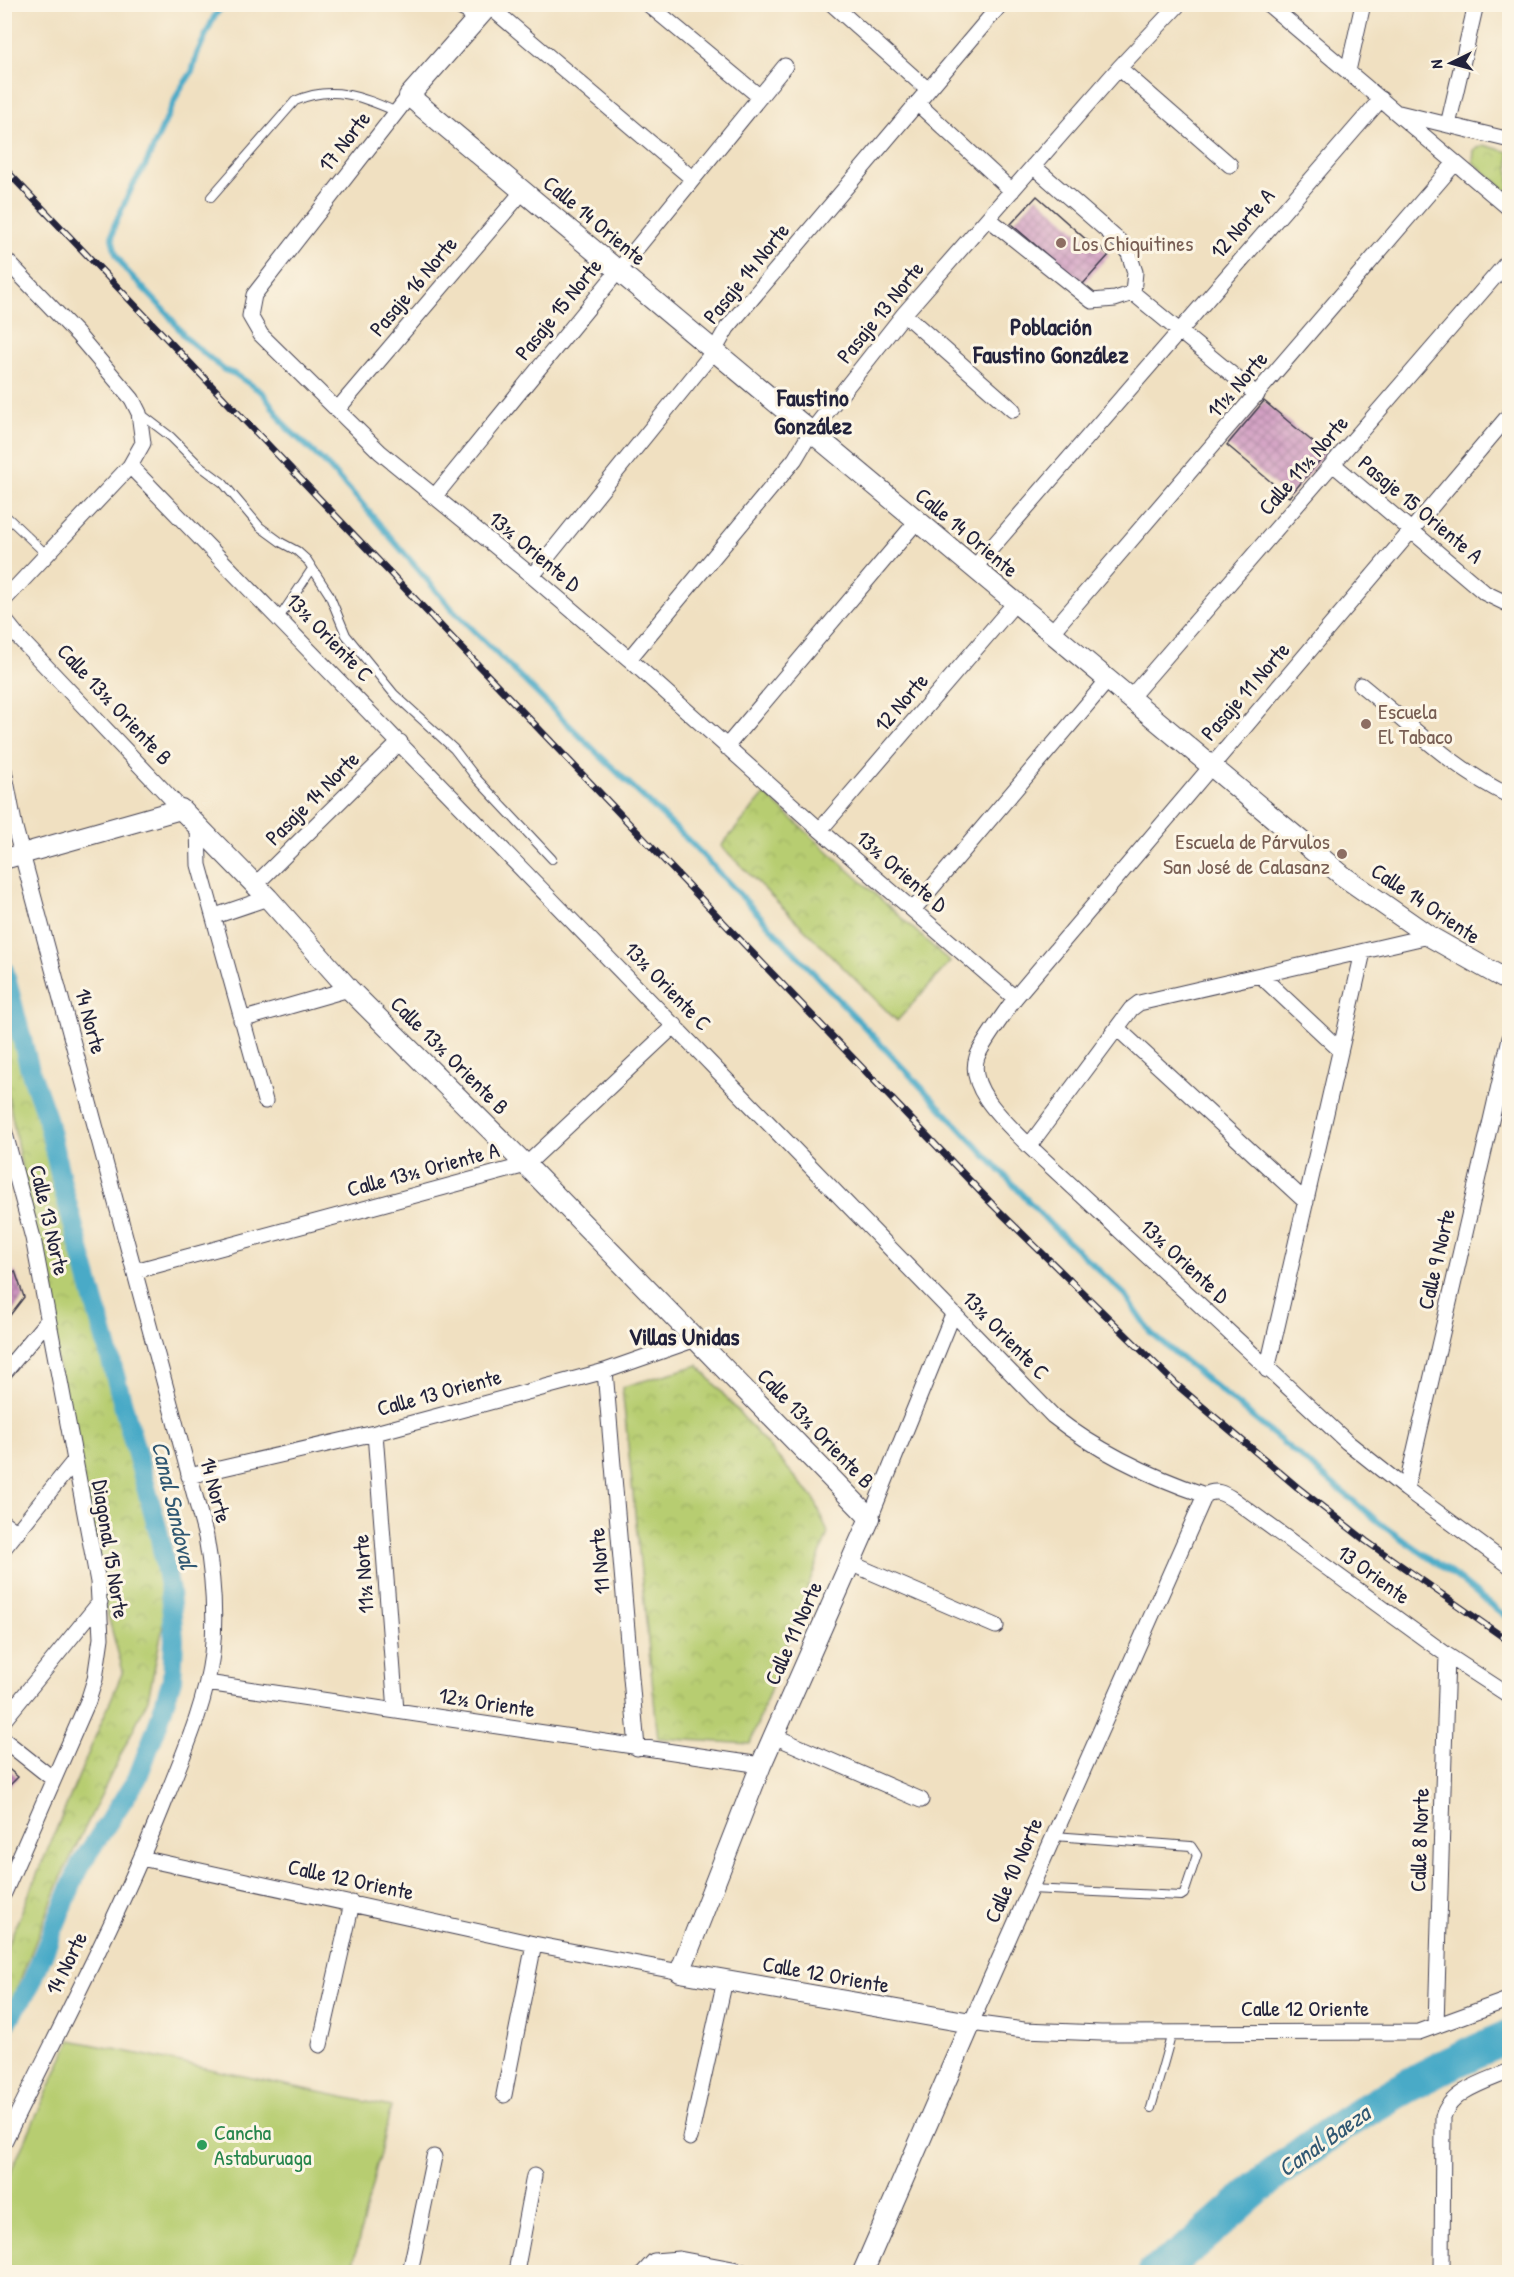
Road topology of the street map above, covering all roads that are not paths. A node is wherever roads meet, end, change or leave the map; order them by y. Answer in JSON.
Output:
{"nodes":[{"id":1,"x":446,"y":4,"type":"edge"},
{"id":2,"x":648,"y":4,"type":"edge"},
{"id":3,"x":832,"y":4,"type":"edge"},
{"id":4,"x":1001,"y":4,"type":"edge"},
{"id":5,"x":1179,"y":4,"type":"edge"},
{"id":6,"x":1268,"y":4,"type":"edge"},
{"id":7,"x":1363,"y":4,"type":"edge"},
{"id":8,"x":1476,"y":4,"type":"edge"},
{"id":9,"x":485,"y":10,"type":"edge"},
{"id":10,"x":785,"y":66,"type":"dead end"},
{"id":11,"x":1119,"y":68,"type":"junction"},
{"id":12,"x":1348,"y":71,"type":"junction"},
{"id":13,"x":928,"y":90,"type":"junction"},
{"id":14,"x":760,"y":97,"type":"junction"},
{"id":15,"x":1381,"y":99,"type":"junction"},
{"id":16,"x":917,"y":103,"type":"junction"},
{"id":17,"x":403,"y":104,"type":"junction"},
{"id":18,"x":1396,"y":112,"type":"junction"},
{"id":19,"x":1448,"y":125,"type":"junction"},
{"id":20,"x":1509,"y":140,"type":"edge"},
{"id":21,"x":1455,"y":163,"type":"junction"},
{"id":22,"x":1230,"y":165,"type":"dead end"},
{"id":23,"x":1033,"y":166,"type":"junction"},
{"id":24,"x":693,"y":179,"type":"junction"},
{"id":25,"x":523,"y":191,"type":"junction"},
{"id":26,"x":1012,"y":191,"type":"junction"},
{"id":27,"x":211,"y":197,"type":"dead end"},
{"id":28,"x":1509,"y":209,"type":"edge"},
{"id":29,"x":989,"y":219,"type":"junction"},
{"id":30,"x":4,"y":258,"type":"edge"},
{"id":31,"x":1509,"y":259,"type":"edge"},
{"id":32,"x":618,"y":271,"type":"junction"},
{"id":33,"x":1133,"y":293,"type":"junction"},
{"id":34,"x":904,"y":314,"type":"junction"},
{"id":35,"x":250,"y":316,"type":"joint"},
{"id":36,"x":1179,"y":329,"type":"junction"},
{"id":37,"x":714,"y":351,"type":"junction"},
{"id":38,"x":1257,"y":395,"type":"junction"},
{"id":39,"x":338,"y":410,"type":"junction"},
{"id":40,"x":1013,"y":410,"type":"dead end"},
{"id":41,"x":139,"y":413,"type":"junction"},
{"id":42,"x":1509,"y":414,"type":"edge"},
{"id":43,"x":811,"y":432,"type":"junction"},
{"id":44,"x":1334,"y":464,"type":"junction"},
{"id":45,"x":130,"y":465,"type":"junction"},
{"id":46,"x":434,"y":497,"type":"junction"},
{"id":47,"x":4,"y":514,"type":"edge"},
{"id":48,"x":917,"y":521,"type":"junction"},
{"id":49,"x":1412,"y":530,"type":"junction"},
{"id":50,"x":47,"y":555,"type":"junction"},
{"id":51,"x":974,"y":568,"type":"junction"},
{"id":52,"x":312,"y":569,"type":"junction"},
{"id":53,"x":532,"y":576,"type":"junction"},
{"id":54,"x":4,"y":600,"type":"edge"},
{"id":55,"x":1015,"y":603,"type":"junction"},
{"id":56,"x":1509,"y":605,"type":"edge"},
{"id":57,"x":279,"y":618,"type":"junction"},
{"id":58,"x":4,"y":619,"type":"edge"},
{"id":59,"x":1051,"y":633,"type":"junction"},
{"id":60,"x":629,"y":659,"type":"junction"},
{"id":61,"x":1107,"y":681,"type":"junction"},
{"id":62,"x":1361,"y":685,"type":"dead end"},
{"id":63,"x":1129,"y":699,"type":"junction"},
{"id":64,"x":400,"y":742,"type":"junction"},
{"id":65,"x":726,"y":747,"type":"junction"},
{"id":66,"x":1210,"y":766,"type":"junction"},
{"id":67,"x":4,"y":770,"type":"edge"},
{"id":68,"x":1509,"y":796,"type":"edge"},
{"id":69,"x":181,"y":809,"type":"junction"},
{"id":70,"x":198,"y":826,"type":"junction"},
{"id":71,"x":820,"y":830,"type":"junction"},
{"id":72,"x":14,"y":856,"type":"edge"},
{"id":73,"x":552,"y":859,"type":"dead end"},
{"id":74,"x":262,"y":892,"type":"junction"},
{"id":75,"x":913,"y":910,"type":"junction"},
{"id":76,"x":215,"y":916,"type":"junction"},
{"id":77,"x":1429,"y":936,"type":"junction"},
{"id":78,"x":1363,"y":952,"type":"junction"},
{"id":79,"x":1260,"y":975,"type":"junction"},
{"id":80,"x":1509,"y":982,"type":"edge"},
{"id":81,"x":349,"y":989,"type":"junction"},
{"id":82,"x":1015,"y":998,"type":"junction"},
{"id":83,"x":241,"y":1020,"type":"junction"},
{"id":84,"x":675,"y":1025,"type":"junction"},
{"id":85,"x":1117,"y":1028,"type":"junction"},
{"id":86,"x":1509,"y":1038,"type":"edge"},
{"id":87,"x":1340,"y":1050,"type":"junction"},
{"id":88,"x":265,"y":1101,"type":"dead end"},
{"id":89,"x":4,"y":1130,"type":"edge"},
{"id":90,"x":1029,"y":1146,"type":"junction"},
{"id":91,"x":526,"y":1165,"type":"junction"},
{"id":92,"x":1306,"y":1202,"type":"junction"},
{"id":93,"x":135,"y":1271,"type":"junction"},
{"id":94,"x":954,"y":1314,"type":"junction"},
{"id":95,"x":48,"y":1320,"type":"junction"},
{"id":96,"x":696,"y":1339,"type":"junction"},
{"id":97,"x":1267,"y":1370,"type":"junction"},
{"id":98,"x":605,"y":1371,"type":"junction"},
{"id":99,"x":4,"y":1373,"type":"edge"},
{"id":100,"x":375,"y":1433,"type":"junction"},
{"id":101,"x":75,"y":1460,"type":"junction"},
{"id":102,"x":189,"y":1476,"type":"junction"},
{"id":103,"x":1406,"y":1490,"type":"junction"},
{"id":104,"x":1208,"y":1493,"type":"junction"},
{"id":105,"x":870,"y":1518,"type":"junction"},
{"id":106,"x":11,"y":1528,"type":"edge"},
{"id":107,"x":4,"y":1548,"type":"edge"},
{"id":108,"x":850,"y":1563,"type":"junction"},
{"id":109,"x":1509,"y":1566,"type":"edge"},
{"id":110,"x":100,"y":1602,"type":"junction"},
{"id":111,"x":996,"y":1626,"type":"dead end"},
{"id":112,"x":1447,"y":1655,"type":"junction"},
{"id":113,"x":207,"y":1683,"type":"junction"},
{"id":114,"x":1509,"y":1696,"type":"edge"},
{"id":115,"x":396,"y":1711,"type":"junction"},
{"id":116,"x":4,"y":1720,"type":"edge"},
{"id":117,"x":774,"y":1736,"type":"junction"},
{"id":118,"x":4,"y":1740,"type":"edge"},
{"id":119,"x":637,"y":1748,"type":"junction"},
{"id":120,"x":761,"y":1766,"type":"junction"},
{"id":121,"x":53,"y":1779,"type":"junction"},
{"id":122,"x":921,"y":1800,"type":"dead end"},
{"id":123,"x":1054,"y":1836,"type":"junction"},
{"id":124,"x":141,"y":1858,"type":"junction"},
{"id":125,"x":9,"y":1878,"type":"edge"},
{"id":126,"x":1030,"y":1889,"type":"junction"},
{"id":127,"x":4,"y":1893,"type":"edge"},
{"id":128,"x":352,"y":1903,"type":"junction"},
{"id":129,"x":534,"y":1944,"type":"junction"},
{"id":130,"x":680,"y":1972,"type":"junction"},
{"id":131,"x":725,"y":1980,"type":"junction"},
{"id":132,"x":1509,"y":1999,"type":"edge"},
{"id":133,"x":971,"y":2024,"type":"junction"},
{"id":134,"x":1436,"y":2025,"type":"junction"},
{"id":135,"x":1172,"y":2033,"type":"junction"},
{"id":136,"x":320,"y":2044,"type":"dead end"},
{"id":137,"x":1509,"y":2071,"type":"edge"},
{"id":138,"x":504,"y":2095,"type":"dead end"},
{"id":139,"x":1150,"y":2108,"type":"dead end"},
{"id":140,"x":690,"y":2138,"type":"dead end"},
{"id":141,"x":4,"y":2142,"type":"edge"},
{"id":142,"x":434,"y":2157,"type":"dead end"},
{"id":143,"x":534,"y":2176,"type":"dead end"},
{"id":144,"x":410,"y":2272,"type":"edge"},
{"id":145,"x":516,"y":2272,"type":"edge"},
{"id":146,"x":644,"y":2272,"type":"edge"},
{"id":147,"x":749,"y":2272,"type":"edge"},
{"id":148,"x":863,"y":2272,"type":"edge"},
{"id":149,"x":1442,"y":2272,"type":"edge"}],
"edges":[{"from":1,"to":9,"type":"lane"},
{"from":2,"to":14,"type":"street"},
{"from":3,"to":13,"type":"street"},
{"from":4,"to":13,"type":"street","name":"Pasaje 14 Norte"},
{"from":5,"to":11,"type":"street","name":"Pasaje 13 Norte"},
{"from":6,"to":12,"type":"street"},
{"from":7,"to":12,"type":"street"},
{"from":8,"to":19,"type":"street"},
{"from":9,"to":17,"type":"street","name":"17 Norte"},
{"from":9,"to":24,"type":"street"},
{"from":10,"to":14,"type":"street","name":"Pasaje 15 Norte"},
{"from":11,"to":22,"type":"street"},
{"from":11,"to":23,"type":"street","name":"Pasaje 13 Norte"},
{"from":12,"to":15,"type":"street"},
{"from":13,"to":16,"type":"street","name":"Pasaje 14 Norte"},
{"from":14,"to":24,"type":"street","name":"Pasaje 15 Norte"},
{"from":15,"to":18,"type":"street"},
{"from":15,"to":36,"type":"street","name":"12 Norte A"},
{"from":16,"to":26,"type":"street"},
{"from":16,"to":37,"type":"street","name":"Pasaje 14 Norte"},
{"from":17,"to":25,"type":"street","name":"Calle 14 Oriente"},
{"from":17,"to":27,"type":"lane"},
{"from":17,"to":35,"type":"street","name":"17 Norte"},
{"from":18,"to":19,"type":"street"},
{"from":18,"to":21,"type":"street"},
{"from":19,"to":20,"type":"street"},
{"from":21,"to":28,"type":"street"},
{"from":21,"to":38,"type":"street","name":"11½ Norte"},
{"from":23,"to":26,"type":"street","name":"Pasaje 13 Norte"},
{"from":23,"to":33,"type":"street"},
{"from":24,"to":32,"type":"street","name":"Pasaje 15 Norte"},
{"from":25,"to":32,"type":"street","name":"Calle 14 Oriente"},
{"from":25,"to":39,"type":"street","name":"Pasaje 16 Norte"},
{"from":26,"to":29,"type":"street","name":"Pasaje 13 Norte"},
{"from":29,"to":33,"type":"street"},
{"from":29,"to":34,"type":"street","name":"Pasaje 13 Norte"},
{"from":30,"to":41,"type":"street"},
{"from":31,"to":44,"type":"street","name":"Calle 11½ Norte"},
{"from":32,"to":37,"type":"street","name":"Calle 14 Oriente"},
{"from":32,"to":46,"type":"street","name":"Pasaje 15 Norte"},
{"from":33,"to":36,"type":"street"},
{"from":34,"to":40,"type":"street"},
{"from":34,"to":43,"type":"street","name":"Pasaje 13 Norte"},
{"from":35,"to":39,"type":"street","name":"13½ Oriente D"},
{"from":36,"to":38,"type":"street"},
{"from":36,"to":51,"type":"street","name":"12 Norte A"},
{"from":37,"to":43,"type":"street","name":"Calle 14 Oriente"},
{"from":37,"to":53,"type":"street","name":"Pasaje 14 Norte"},
{"from":38,"to":59,"type":"street","name":"11½ Norte"},
{"from":39,"to":46,"type":"street","name":"13½ Oriente D"},
{"from":41,"to":45,"type":"street"},
{"from":41,"to":52,"type":"lane"},
{"from":42,"to":49,"type":"street","name":"Pasaje 11 Norte"},
{"from":43,"to":48,"type":"street","name":"Calle 14 Oriente"},
{"from":43,"to":60,"type":"street","name":"Pasaje 13 Norte"},
{"from":44,"to":49,"type":"street","name":"Pasaje 15 Oriente A"},
{"from":44,"to":63,"type":"street","name":"Calle 11½ Norte"},
{"from":45,"to":50,"type":"street"},
{"from":45,"to":57,"type":"street","name":"13½ Oriente C"},
{"from":46,"to":53,"type":"street","name":"13½ Oriente D"},
{"from":47,"to":50,"type":"lane"},
{"from":48,"to":51,"type":"street","name":"Calle 14 Oriente"},
{"from":48,"to":65,"type":"street"},
{"from":49,"to":56,"type":"street","name":"Pasaje 15 Oriente A"},
{"from":49,"to":66,"type":"street","name":"Pasaje 11 Norte"},
{"from":50,"to":54,"type":"street"},
{"from":51,"to":55,"type":"street","name":"Calle 14 Oriente"},
{"from":52,"to":57,"type":"lane"},
{"from":52,"to":73,"type":"lane"},
{"from":53,"to":60,"type":"street","name":"13½ Oriente D"},
{"from":55,"to":59,"type":"street","name":"Calle 14 Oriente"},
{"from":55,"to":71,"type":"street","name":"12 Norte"},
{"from":57,"to":64,"type":"street","name":"13½ Oriente C"},
{"from":58,"to":69,"type":"street","name":"Calle 13½ Oriente B"},
{"from":59,"to":61,"type":"street","name":"Calle 14 Oriente"},
{"from":60,"to":65,"type":"street","name":"13½ Oriente D"},
{"from":61,"to":63,"type":"street","name":"Calle 14 Oriente"},
{"from":61,"to":75,"type":"street"},
{"from":62,"to":68,"type":"street"},
{"from":63,"to":66,"type":"street","name":"Calle 14 Oriente"},
{"from":64,"to":74,"type":"street","name":"Pasaje 14 Norte"},
{"from":64,"to":84,"type":"street","name":"13½ Oriente C"},
{"from":65,"to":71,"type":"street","name":"13½ Oriente D"},
{"from":66,"to":77,"type":"street","name":"Calle 14 Oriente"},
{"from":66,"to":82,"type":"street","name":"Pasaje 11 Norte"},
{"from":67,"to":72,"type":"street","name":"14 Norte"},
{"from":69,"to":70,"type":"street","name":"Calle 13½ Oriente B"},
{"from":69,"to":72,"type":"street"},
{"from":70,"to":74,"type":"street","name":"Calle 13½ Oriente B"},
{"from":70,"to":76,"type":"street"},
{"from":71,"to":75,"type":"street","name":"13½ Oriente D"},
{"from":72,"to":93,"type":"street","name":"14 Norte"},
{"from":74,"to":76,"type":"street"},
{"from":74,"to":81,"type":"street","name":"Calle 13½ Oriente B"},
{"from":75,"to":82,"type":"street","name":"13½ Oriente D"},
{"from":76,"to":83,"type":"street"},
{"from":77,"to":78,"type":"street"},
{"from":77,"to":80,"type":"street","name":"Calle 14 Oriente"},
{"from":78,"to":79,"type":"street"},
{"from":78,"to":87,"type":"street"},
{"from":79,"to":85,"type":"street"},
{"from":79,"to":87,"type":"street"},
{"from":81,"to":83,"type":"street"},
{"from":81,"to":91,"type":"street","name":"Calle 13½ Oriente B"},
{"from":82,"to":90,"type":"street","name":"13½ Oriente D"},
{"from":83,"to":88,"type":"street"},
{"from":84,"to":91,"type":"street","name":"Calle 13½ Oriente A"},
{"from":84,"to":94,"type":"street","name":"13½ Oriente C"},
{"from":85,"to":90,"type":"street"},
{"from":85,"to":92,"type":"street"},
{"from":86,"to":103,"type":"street","name":"Calle 9 Norte"},
{"from":87,"to":92,"type":"street"},
{"from":89,"to":95,"type":"street","name":"Calle 13 Norte"},
{"from":90,"to":97,"type":"street","name":"13½ Oriente D"},
{"from":91,"to":93,"type":"street","name":"Calle 13½ Oriente A"},
{"from":91,"to":96,"type":"street","name":"Calle 13½ Oriente B"},
{"from":92,"to":97,"type":"street"},
{"from":93,"to":102,"type":"street","name":"14 Norte"},
{"from":94,"to":104,"type":"street","name":"13½ Oriente C"},
{"from":94,"to":105,"type":"street","name":"Calle 11 Norte"},
{"from":95,"to":99,"type":"street"},
{"from":95,"to":101,"type":"street","name":"Diagonal 15 Norte"},
{"from":96,"to":98,"type":"street","name":"Calle 13 Oriente"},
{"from":96,"to":105,"type":"street","name":"Calle 13½ Oriente B"},
{"from":97,"to":103,"type":"street","name":"13½ Oriente D"},
{"from":98,"to":100,"type":"street","name":"Calle 13 Oriente"},
{"from":98,"to":119,"type":"street","name":"11 Norte"},
{"from":100,"to":102,"type":"street","name":"Calle 13 Oriente"},
{"from":100,"to":115,"type":"street","name":"11½ Norte"},
{"from":101,"to":106,"type":"street"},
{"from":101,"to":110,"type":"street","name":"Diagonal 15 Norte"},
{"from":102,"to":113,"type":"street","name":"14 Norte"},
{"from":103,"to":109,"type":"street","name":"13½ Oriente D"},
{"from":104,"to":112,"type":"street","name":"13 Oriente"},
{"from":104,"to":123,"type":"street","name":"Calle 10 Norte"},
{"from":105,"to":108,"type":"street","name":"Calle 11 Norte"},
{"from":106,"to":107,"type":"street"},
{"from":108,"to":111,"type":"street"},
{"from":108,"to":117,"type":"street","name":"Calle 11 Norte"},
{"from":110,"to":116,"type":"street"},
{"from":110,"to":121,"type":"street","name":"Diagonal 15 Norte"},
{"from":112,"to":114,"type":"street","name":"13 Oriente"},
{"from":112,"to":134,"type":"street","name":"Calle 8 Norte"},
{"from":113,"to":115,"type":"street","name":"12½ Oriente"},
{"from":113,"to":124,"type":"street","name":"14 Norte"},
{"from":115,"to":119,"type":"street","name":"12½ Oriente"},
{"from":117,"to":120,"type":"street","name":"Calle 11 Norte"},
{"from":117,"to":122,"type":"street"},
{"from":118,"to":121,"type":"street"},
{"from":119,"to":120,"type":"street","name":"12½ Oriente"},
{"from":120,"to":130,"type":"street","name":"Calle 11 Norte"},
{"from":121,"to":125,"type":"street","name":"Diagonal 15 Norte"},
{"from":123,"to":126,"type":"street","name":"Calle 10 Norte"},
{"from":123,"to":126,"type":"lane"},
{"from":124,"to":128,"type":"street","name":"Calle 12 Oriente"},
{"from":124,"to":141,"type":"street","name":"14 Norte"},
{"from":125,"to":127,"type":"street","name":"Diagonal 15 Norte"},
{"from":126,"to":133,"type":"street","name":"Calle 10 Norte"},
{"from":128,"to":129,"type":"street","name":"Calle 12 Oriente"},
{"from":128,"to":136,"type":"street"},
{"from":129,"to":130,"type":"street","name":"Calle 12 Oriente"},
{"from":129,"to":138,"type":"street"},
{"from":130,"to":131,"type":"street","name":"Calle 12 Oriente"},
{"from":131,"to":133,"type":"street","name":"Calle 12 Oriente"},
{"from":131,"to":140,"type":"street"},
{"from":132,"to":134,"type":"street","name":"Calle 12 Oriente"},
{"from":133,"to":135,"type":"street","name":"Calle 12 Oriente"},
{"from":133,"to":148,"type":"street","name":"Calle 10 Norte"},
{"from":134,"to":135,"type":"street","name":"Calle 12 Oriente"},
{"from":135,"to":139,"type":"lane"},
{"from":137,"to":149,"type":"street"},
{"from":142,"to":144,"type":"street"},
{"from":143,"to":145,"type":"street"},
{"from":146,"to":147,"type":"street"}]}
